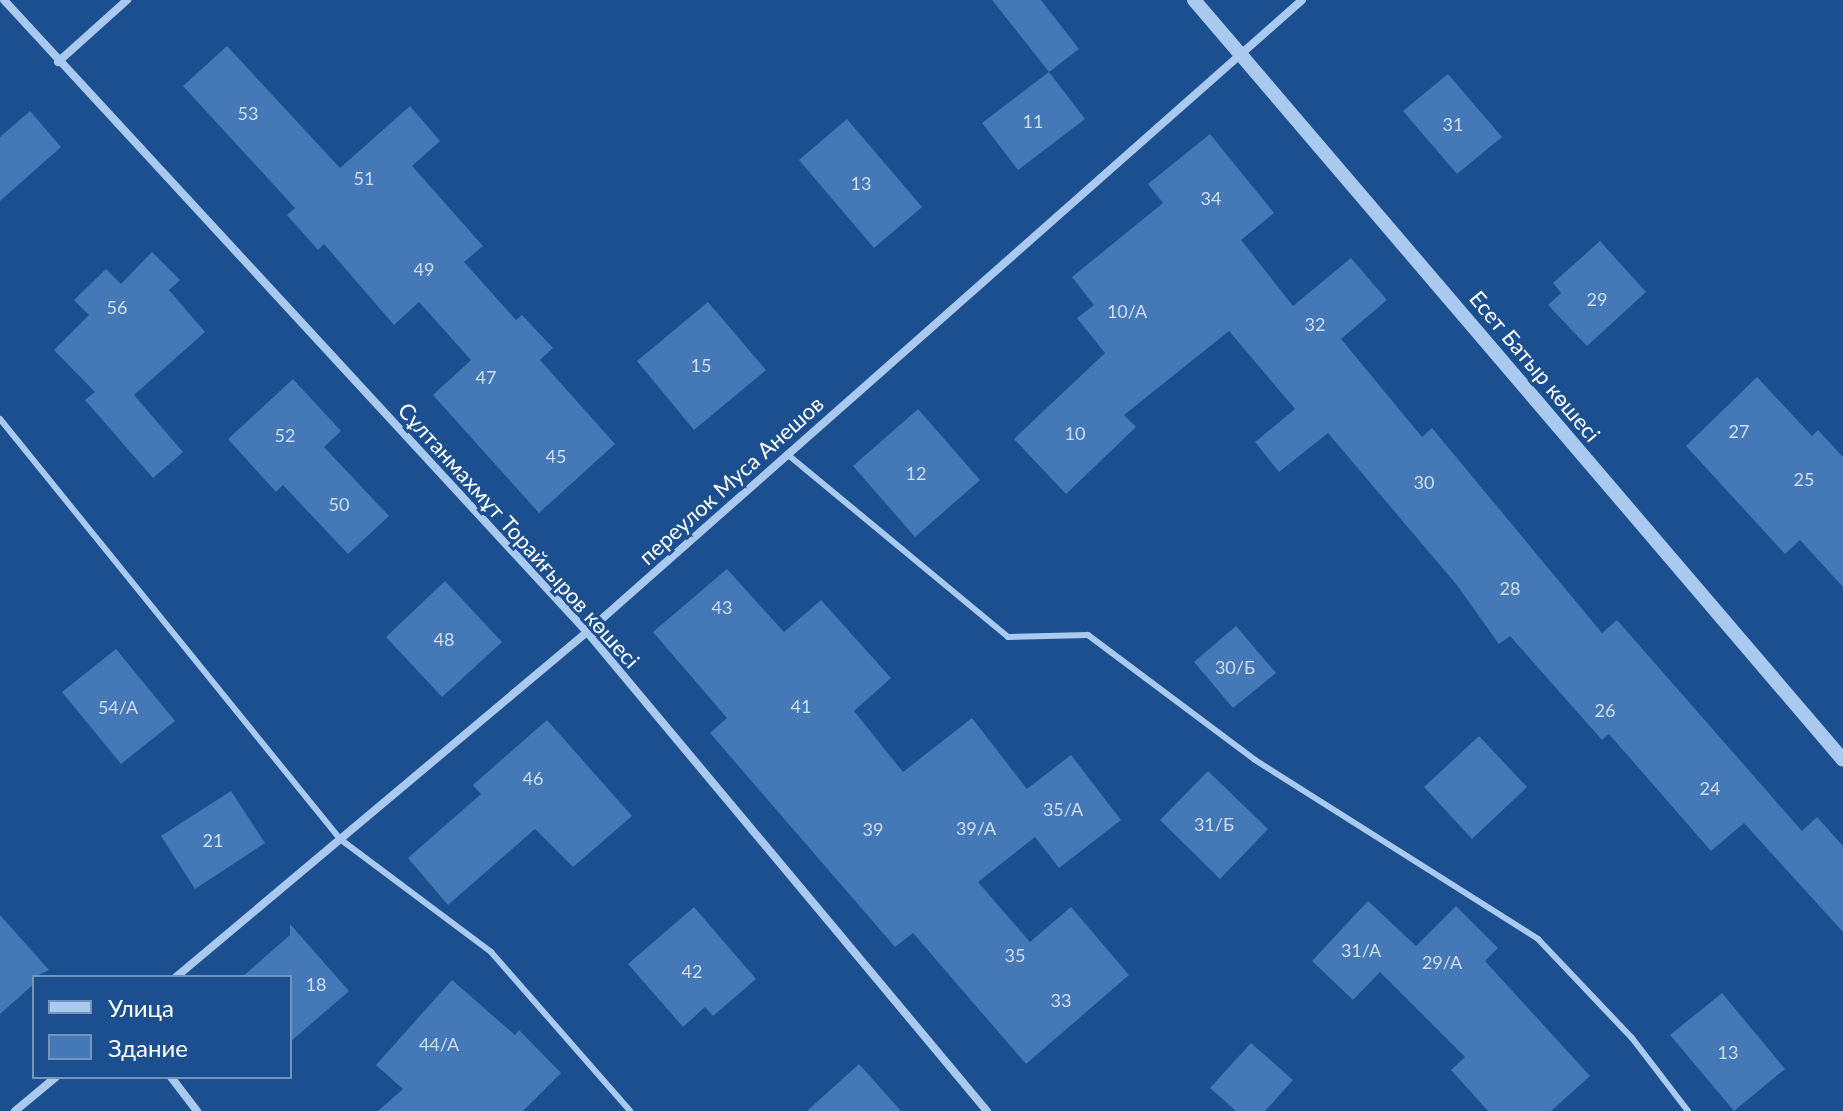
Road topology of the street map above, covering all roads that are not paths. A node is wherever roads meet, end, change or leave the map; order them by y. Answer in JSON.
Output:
{"nodes":[{"id":1,"x":4,"y":0,"type":"edge"},
{"id":2,"x":127,"y":0,"type":"edge"},
{"id":3,"x":1194,"y":0,"type":"edge"},
{"id":4,"x":1302,"y":0,"type":"edge"},
{"id":5,"x":1240,"y":53,"type":"junction"},
{"id":6,"x":58,"y":62,"type":"junction"},
{"id":7,"x":0,"y":419,"type":"edge"},
{"id":8,"x":787,"y":454,"type":"junction"},
{"id":9,"x":587,"y":632,"type":"junction"},
{"id":10,"x":1843,"y":760,"type":"edge"},
{"id":11,"x":340,"y":839,"type":"junction"},
{"id":12,"x":178,"y":975,"type":"edge"},
{"id":13,"x":54,"y":1079,"type":"edge"},
{"id":14,"x":173,"y":1079,"type":"edge"},
{"id":15,"x":15,"y":1111,"type":"edge"},
{"id":16,"x":197,"y":1111,"type":"edge"},
{"id":17,"x":630,"y":1111,"type":"edge"},
{"id":18,"x":987,"y":1111,"type":"edge"},
{"id":19,"x":1688,"y":1111,"type":"edge"}],
"edges":[{"from":1,"to":6,"type":"street","name":"Сұлтанмахмұт Торайғыров көшесі"},
{"from":2,"to":6,"type":"street"},
{"from":3,"to":5,"type":"street","name":"Есет Батыр көшесі"},
{"from":4,"to":5,"type":"street","name":"переулок Муса Анешов"},
{"from":5,"to":8,"type":"street","name":"переулок Муса Анешов"},
{"from":5,"to":10,"type":"street","name":"Есет Батыр көшесі"},
{"from":6,"to":9,"type":"street","name":"Сұлтанмахмұт Торайғыров көшесі"},
{"from":7,"to":11,"type":"lane"},
{"from":8,"to":9,"type":"street","name":"переулок Муса Анешов"},
{"from":8,"to":19,"type":"lane"},
{"from":9,"to":11,"type":"street","name":"переулок Муса Анешов"},
{"from":9,"to":18,"type":"street","name":"Сұлтанмахмұт Торайғыров көшесі"},
{"from":11,"to":12,"type":"street","name":"переулок Муса Анешов"},
{"from":11,"to":17,"type":"lane"},
{"from":13,"to":15,"type":"street"},
{"from":14,"to":16,"type":"street"}]}
